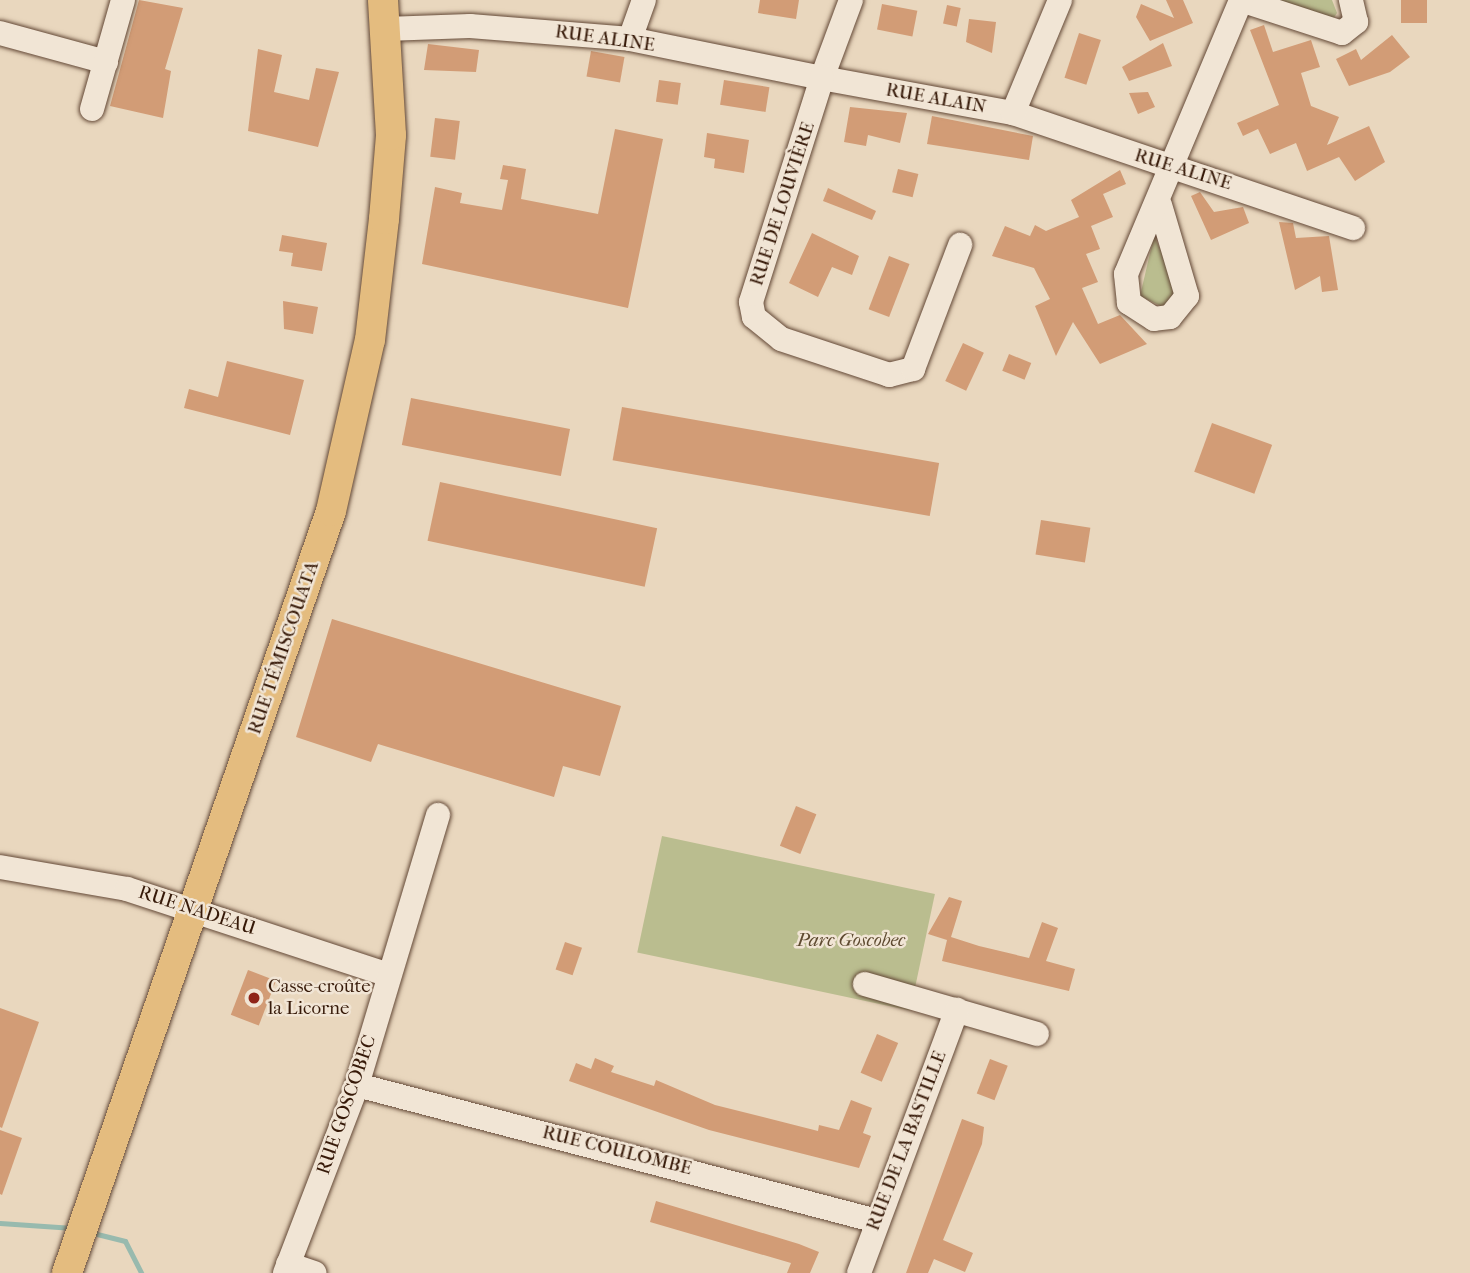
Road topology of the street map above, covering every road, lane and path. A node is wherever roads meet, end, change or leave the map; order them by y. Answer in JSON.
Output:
{"nodes":[{"id":1,"x":123,"y":0,"type":"edge"},
{"id":2,"x":644,"y":0,"type":"edge"},
{"id":3,"x":851,"y":0,"type":"edge"},
{"id":4,"x":1060,"y":0,"type":"edge"},
{"id":5,"x":1241,"y":0,"type":"edge"},
{"id":6,"x":1351,"y":0,"type":"edge"},
{"id":7,"x":384,"y":15,"type":"edge"},
{"id":8,"x":0,"y":33,"type":"edge"},
{"id":9,"x":630,"y":39,"type":"junction"},
{"id":10,"x":106,"y":62,"type":"junction"},
{"id":11,"x":822,"y":78,"type":"junction"},
{"id":12,"x":92,"y":109,"type":"dead end"},
{"id":13,"x":1013,"y":113,"type":"junction"},
{"id":14,"x":1173,"y":169,"type":"junction"},
{"id":15,"x":1160,"y":205,"type":"dead end"},
{"id":16,"x":1353,"y":228,"type":"dead end"},
{"id":17,"x":960,"y":246,"type":"dead end"},
{"id":18,"x":438,"y":815,"type":"dead end"},
{"id":19,"x":0,"y":867,"type":"edge"},
{"id":20,"x":193,"y":909,"type":"junction"},
{"id":21,"x":389,"y":975,"type":"junction"},
{"id":22,"x":865,"y":984,"type":"dead end"},
{"id":23,"x":957,"y":1010,"type":"junction"},
{"id":24,"x":1037,"y":1034,"type":"dead end"},
{"id":25,"x":357,"y":1085,"type":"junction"},
{"id":26,"x":877,"y":1222,"type":"junction"},
{"id":27,"x":287,"y":1269,"type":"edge"},
{"id":28,"x":67,"y":1273,"type":"edge"},
{"id":29,"x":314,"y":1273,"type":"edge"},
{"id":30,"x":859,"y":1273,"type":"edge"}],
"edges":[{"from":1,"to":10,"type":"street"},
{"from":2,"to":9,"type":"street"},
{"from":3,"to":11,"type":"street"},
{"from":4,"to":13,"type":"street","name":"RUE ALAIN"},
{"from":5,"to":6,"type":"street"},
{"from":5,"to":14,"type":"street"},
{"from":7,"to":9,"type":"street","name":"RUE ALINE"},
{"from":7,"to":20,"type":"main road","name":"RUE TÉMISCOUATA"},
{"from":8,"to":10,"type":"street"},
{"from":9,"to":11,"type":"street","name":"RUE ALINE"},
{"from":10,"to":12,"type":"street"},
{"from":11,"to":13,"type":"street","name":"RUE ALAIN"},
{"from":11,"to":17,"type":"street","name":"RUE DE LOUVIÈRE"},
{"from":13,"to":14,"type":"street","name":"RUE ALINE"},
{"from":14,"to":15,"type":"street"},
{"from":14,"to":16,"type":"street","name":"RUE ALINE"},
{"from":18,"to":21,"type":"street","name":"RUE GOSCOBEC"},
{"from":19,"to":20,"type":"street","name":"RUE NADEAU"},
{"from":20,"to":21,"type":"street","name":"RUE NADEAU"},
{"from":20,"to":28,"type":"main road","name":"RUE TÉMISCOUATA"},
{"from":21,"to":25,"type":"street","name":"RUE GOSCOBEC"},
{"from":22,"to":23,"type":"street"},
{"from":23,"to":24,"type":"street"},
{"from":23,"to":26,"type":"street","name":"RUE DE LA BASTILLE"},
{"from":25,"to":26,"type":"street","name":"RUE COULOMBE"},
{"from":25,"to":27,"type":"street","name":"RUE GOSCOBEC"},
{"from":26,"to":30,"type":"street","name":"RUE DE LA BASTILLE"},
{"from":27,"to":29,"type":"street"}]}
